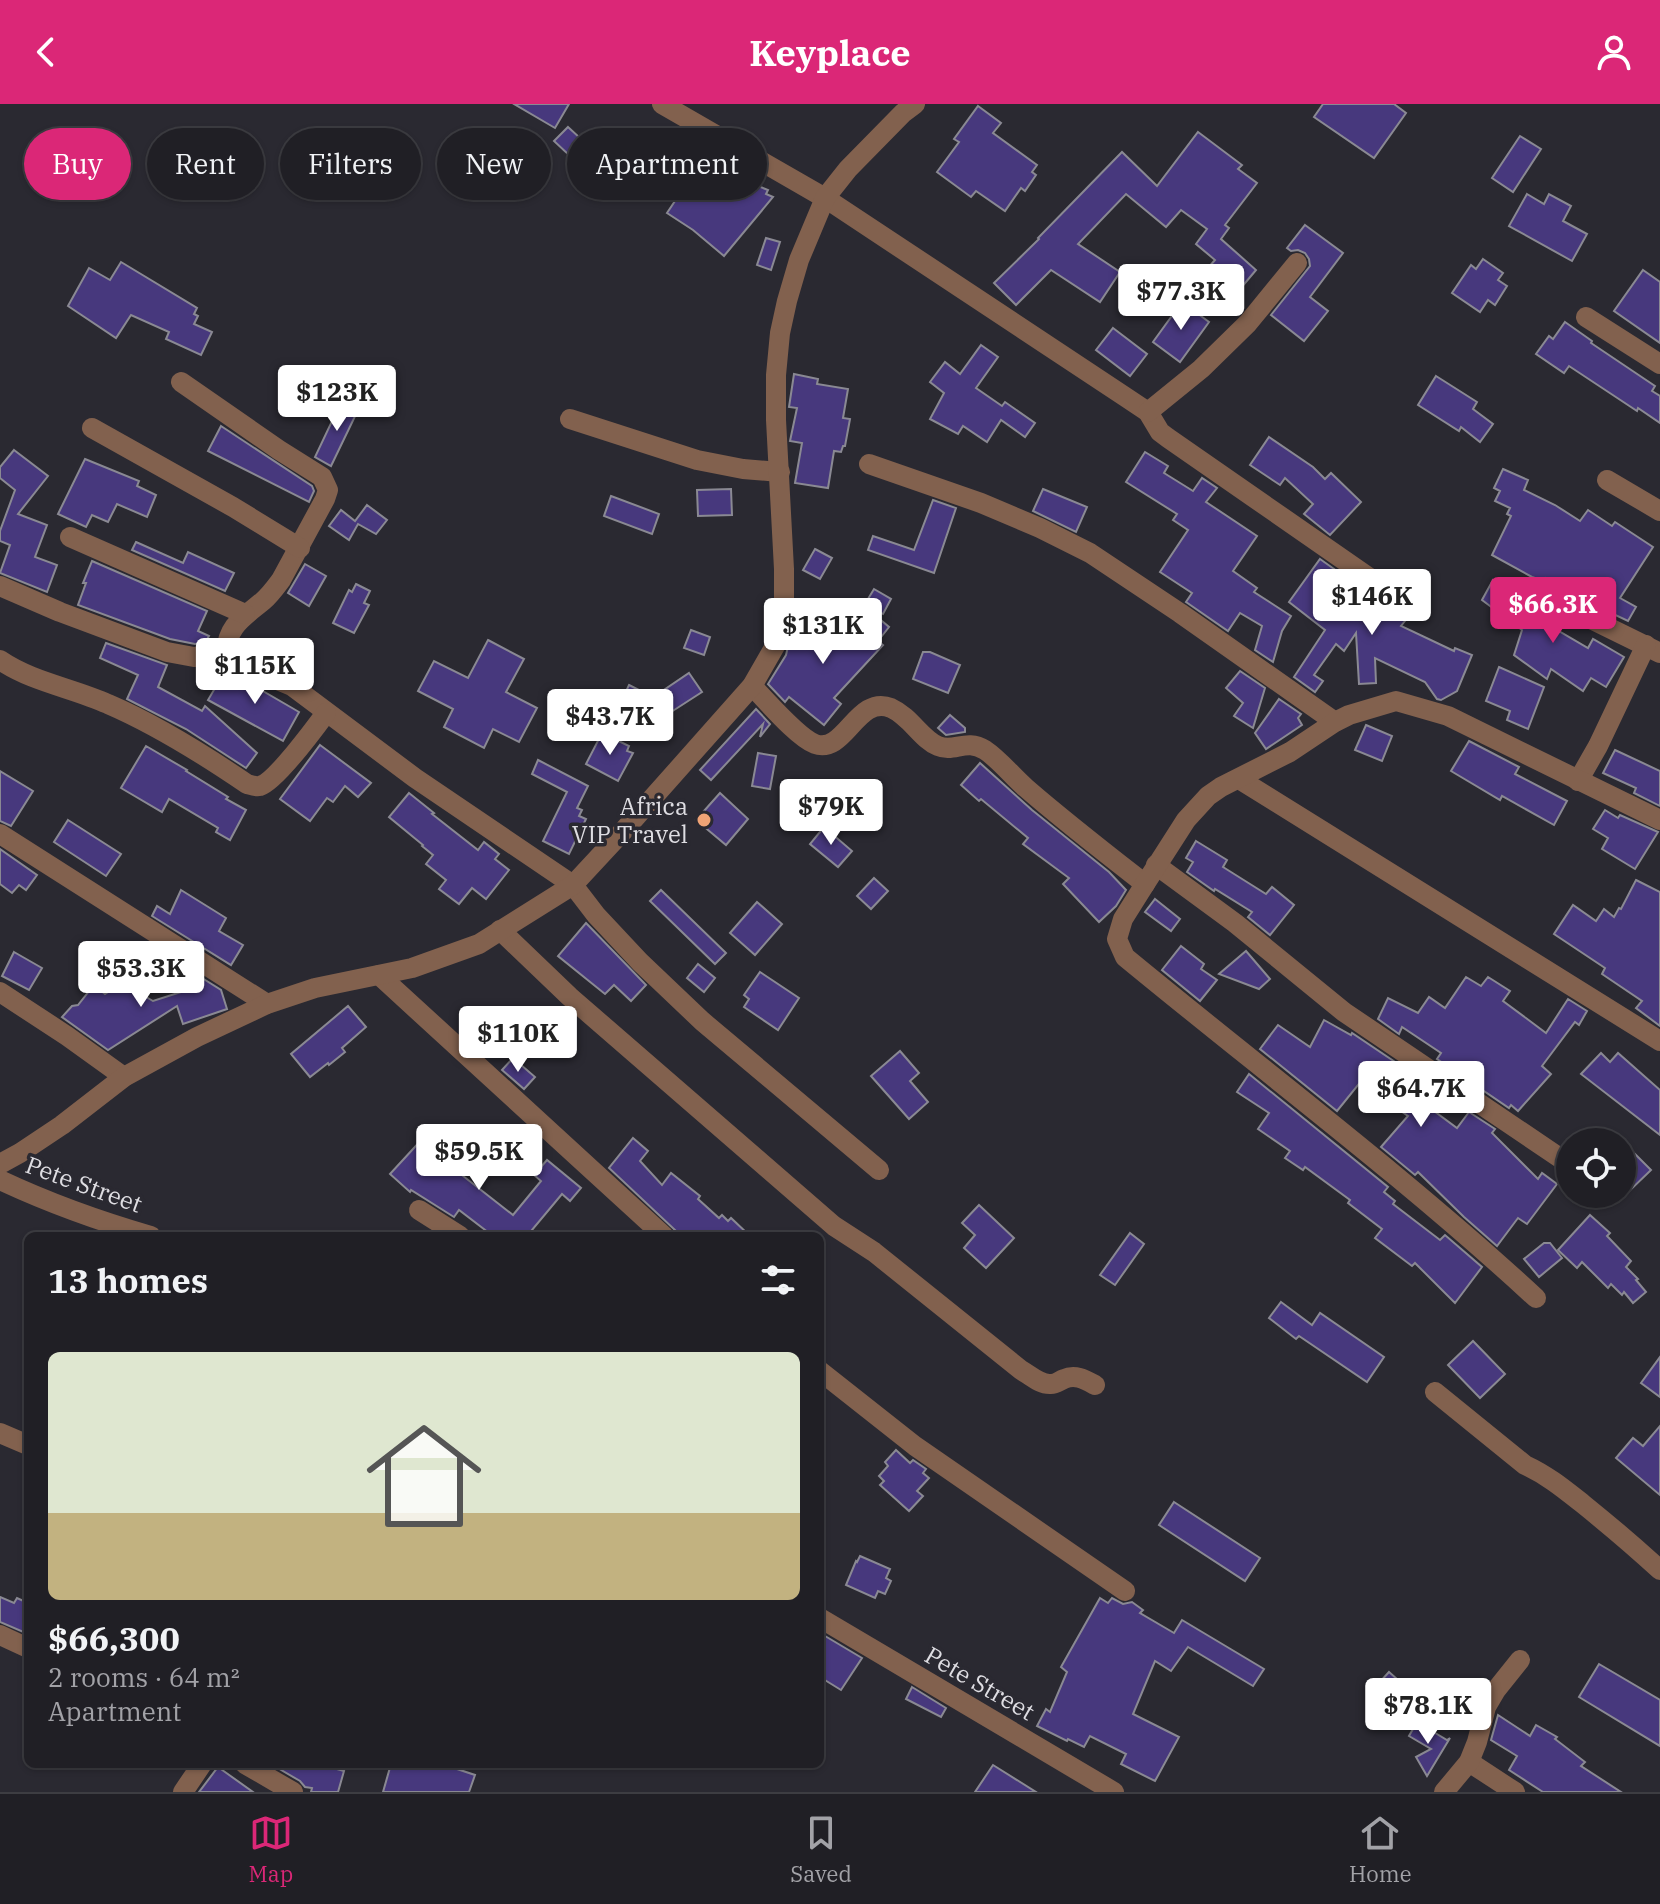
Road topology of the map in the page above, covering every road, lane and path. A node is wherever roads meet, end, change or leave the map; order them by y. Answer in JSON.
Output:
{"nodes":[{"id":1,"x":662,"y":104,"type":"edge"},
{"id":2,"x":915,"y":104,"type":"edge"},
{"id":3,"x":825,"y":198,"type":"junction"},
{"id":4,"x":1297,"y":263,"type":"dead end"},
{"id":5,"x":1586,"y":317,"type":"dead end"},
{"id":6,"x":1660,"y":364,"type":"edge"},
{"id":7,"x":181,"y":382,"type":"dead end"},
{"id":8,"x":1148,"y":412,"type":"junction"},
{"id":9,"x":570,"y":419,"type":"dead end"},
{"id":10,"x":92,"y":428,"type":"dead end"},
{"id":11,"x":869,"y":464,"type":"dead end"},
{"id":12,"x":780,"y":472,"type":"junction"},
{"id":13,"x":1607,"y":480,"type":"dead end"},
{"id":14,"x":1660,"y":511,"type":"edge"},
{"id":15,"x":70,"y":537,"type":"dead end"},
{"id":16,"x":300,"y":548,"type":"junction"},
{"id":17,"x":1374,"y":581,"type":"dead end"},
{"id":18,"x":0,"y":586,"type":"edge"},
{"id":19,"x":1532,"y":590,"type":"dead end"},
{"id":20,"x":245,"y":614,"type":"junction"},
{"id":21,"x":1653,"y":649,"type":"edge"},
{"id":22,"x":227,"y":654,"type":"junction"},
{"id":23,"x":0,"y":660,"type":"edge"},
{"id":24,"x":752,"y":686,"type":"junction"},
{"id":25,"x":326,"y":713,"type":"junction"},
{"id":26,"x":1335,"y":722,"type":"junction"},
{"id":27,"x":1239,"y":779,"type":"junction"},
{"id":28,"x":1578,"y":781,"type":"junction"},
{"id":29,"x":1660,"y":820,"type":"edge"},
{"id":30,"x":0,"y":834,"type":"edge"},
{"id":31,"x":1156,"y":865,"type":"junction"},
{"id":32,"x":1145,"y":884,"type":"junction"},
{"id":33,"x":573,"y":885,"type":"junction"},
{"id":34,"x":500,"y":930,"type":"junction"},
{"id":35,"x":379,"y":975,"type":"junction"},
{"id":36,"x":0,"y":992,"type":"edge"},
{"id":37,"x":267,"y":1004,"type":"junction"},
{"id":38,"x":1660,"y":1041,"type":"edge"},
{"id":39,"x":124,"y":1077,"type":"junction"},
{"id":40,"x":1556,"y":1155,"type":"edge"},
{"id":41,"x":0,"y":1164,"type":"edge"},
{"id":42,"x":879,"y":1170,"type":"dead end"},
{"id":43,"x":0,"y":1180,"type":"edge"},
{"id":44,"x":419,"y":1210,"type":"dead end"},
{"id":45,"x":137,"y":1232,"type":"edge"},
{"id":46,"x":454,"y":1232,"type":"edge"},
{"id":47,"x":660,"y":1232,"type":"edge"},
{"id":48,"x":1536,"y":1298,"type":"dead end"},
{"id":49,"x":824,"y":1374,"type":"edge"},
{"id":50,"x":1095,"y":1385,"type":"dead end"},
{"id":51,"x":1435,"y":1392,"type":"dead end"},
{"id":52,"x":0,"y":1433,"type":"edge"},
{"id":53,"x":24,"y":1443,"type":"edge"},
{"id":54,"x":1660,"y":1570,"type":"edge"},
{"id":55,"x":1125,"y":1591,"type":"dead end"},
{"id":56,"x":824,"y":1620,"type":"edge"},
{"id":57,"x":0,"y":1635,"type":"edge"},
{"id":58,"x":24,"y":1646,"type":"edge"},
{"id":59,"x":1520,"y":1660,"type":"dead end"},
{"id":60,"x":1469,"y":1762,"type":"junction"},
{"id":61,"x":199,"y":1768,"type":"edge"},
{"id":62,"x":252,"y":1768,"type":"edge"},
{"id":63,"x":183,"y":1792,"type":"edge"},
{"id":64,"x":293,"y":1792,"type":"edge"},
{"id":65,"x":1114,"y":1792,"type":"edge"},
{"id":66,"x":1444,"y":1792,"type":"edge"},
{"id":67,"x":1515,"y":1792,"type":"edge"}],
"edges":[{"from":1,"to":3,"type":"street"},
{"from":2,"to":3,"type":"street"},
{"from":3,"to":8,"type":"street"},
{"from":3,"to":12,"type":"street"},
{"from":4,"to":8,"type":"street"},
{"from":5,"to":6,"type":"street"},
{"from":7,"to":16,"type":"street"},
{"from":8,"to":17,"type":"street"},
{"from":9,"to":12,"type":"street"},
{"from":10,"to":16,"type":"street"},
{"from":11,"to":26,"type":"street"},
{"from":12,"to":24,"type":"street"},
{"from":13,"to":14,"type":"street"},
{"from":15,"to":20,"type":"street"},
{"from":16,"to":20,"type":"street"},
{"from":18,"to":22,"type":"street"},
{"from":19,"to":21,"type":"street"},
{"from":20,"to":22,"type":"street"},
{"from":21,"to":28,"type":"street"},
{"from":22,"to":25,"type":"street"},
{"from":23,"to":25,"type":"street"},
{"from":24,"to":32,"type":"street"},
{"from":24,"to":33,"type":"street"},
{"from":25,"to":33,"type":"street"},
{"from":26,"to":27,"type":"street"},
{"from":26,"to":28,"type":"street"},
{"from":27,"to":31,"type":"street"},
{"from":27,"to":38,"type":"street"},
{"from":28,"to":29,"type":"street"},
{"from":30,"to":37,"type":"street"},
{"from":31,"to":32,"type":"street"},
{"from":31,"to":40,"type":"street"},
{"from":32,"to":48,"type":"street"},
{"from":33,"to":34,"type":"street"},
{"from":33,"to":42,"type":"street"},
{"from":34,"to":35,"type":"street"},
{"from":34,"to":50,"type":"street"},
{"from":35,"to":37,"type":"street"},
{"from":35,"to":47,"type":"street"},
{"from":36,"to":39,"type":"street"},
{"from":37,"to":39,"type":"street"},
{"from":39,"to":41,"type":"street"},
{"from":43,"to":45,"type":"street","name":"Pete Street"},
{"from":44,"to":46,"type":"street"},
{"from":49,"to":55,"type":"street"},
{"from":51,"to":54,"type":"street"},
{"from":52,"to":53,"type":"street"},
{"from":56,"to":65,"type":"street","name":"Pete Street"},
{"from":57,"to":58,"type":"street"},
{"from":59,"to":60,"type":"street"},
{"from":60,"to":66,"type":"street"},
{"from":60,"to":67,"type":"street"},
{"from":61,"to":63,"type":"street"},
{"from":62,"to":64,"type":"street"}]}
